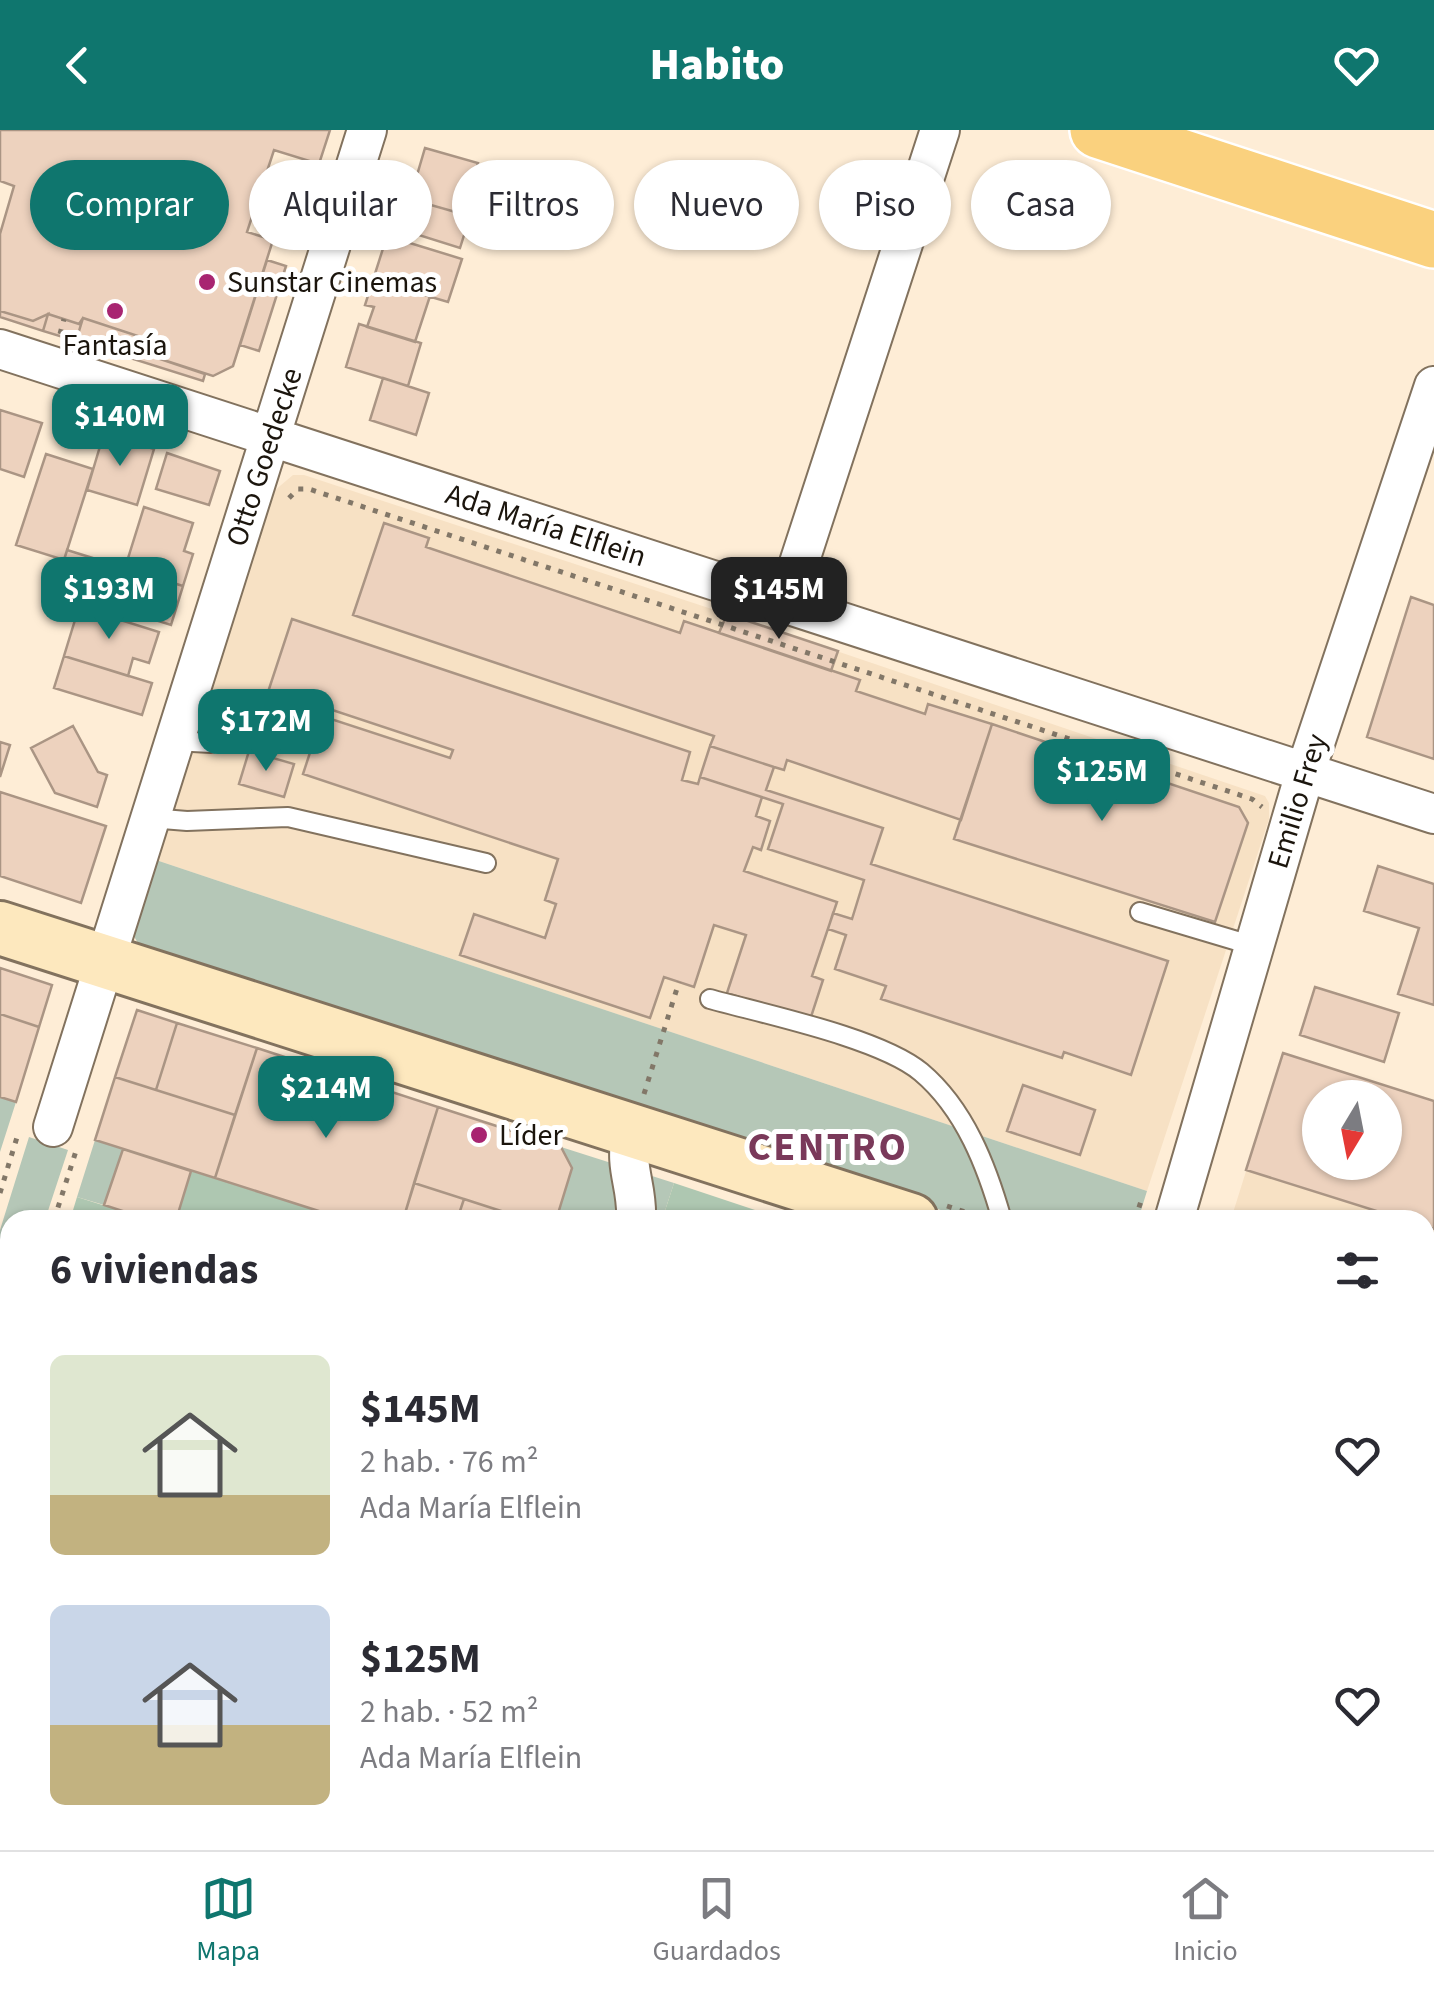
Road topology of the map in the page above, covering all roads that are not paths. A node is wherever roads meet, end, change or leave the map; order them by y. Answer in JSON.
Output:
{"nodes":[{"id":1,"x":368,"y":130,"type":"edge"},
{"id":2,"x":940,"y":130,"type":"edge"},
{"id":3,"x":1098,"y":130,"type":"edge"},
{"id":4,"x":1434,"y":240,"type":"edge"},
{"id":5,"x":0,"y":349,"type":"edge"},
{"id":6,"x":1434,"y":386,"type":"edge"},
{"id":7,"x":271,"y":436,"type":"junction"},
{"id":8,"x":786,"y":603,"type":"junction"},
{"id":9,"x":277,"y":725,"type":"dead end"},
{"id":10,"x":174,"y":741,"type":"junction"},
{"id":11,"x":1304,"y":773,"type":"junction"},
{"id":12,"x":1434,"y":814,"type":"edge"},
{"id":13,"x":150,"y":818,"type":"junction"},
{"id":14,"x":486,"y":863,"type":"dead end"},
{"id":15,"x":1140,"y":912,"type":"dead end"},
{"id":16,"x":0,"y":928,"type":"edge"},
{"id":17,"x":1254,"y":946,"type":"junction"},
{"id":18,"x":106,"y":962,"type":"junction"},
{"id":19,"x":710,"y":999,"type":"dead end"},
{"id":20,"x":52,"y":1128,"type":"road end"},
{"id":21,"x":632,"y":1130,"type":"junction"},
{"id":22,"x":636,"y":1210,"type":"edge"},
{"id":23,"x":919,"y":1210,"type":"edge"},
{"id":24,"x":998,"y":1210,"type":"edge"},
{"id":25,"x":1177,"y":1210,"type":"edge"}],
"edges":[{"from":1,"to":7,"type":"street","name":"Otto Goedecke"},
{"from":2,"to":8,"type":"street"},
{"from":3,"to":4,"type":"main road"},
{"from":5,"to":7,"type":"street","name":"Ada María Elflein"},
{"from":6,"to":11,"type":"street","name":"Emilio Frey"},
{"from":7,"to":8,"type":"street","name":"Ada María Elflein"},
{"from":7,"to":10,"type":"street","name":"Otto Goedecke"},
{"from":8,"to":11,"type":"street","name":"Ada María Elflein"},
{"from":9,"to":10,"type":"lane"},
{"from":10,"to":13,"type":"street","name":"Otto Goedecke"},
{"from":11,"to":12,"type":"street","name":"Ada María Elflein"},
{"from":11,"to":17,"type":"street","name":"Emilio Frey"},
{"from":13,"to":14,"type":"lane"},
{"from":13,"to":18,"type":"street","name":"Otto Goedecke"},
{"from":15,"to":17,"type":"lane"},
{"from":16,"to":18,"type":"main road"},
{"from":17,"to":25,"type":"street","name":"Emilio Frey"},
{"from":18,"to":20,"type":"street","name":"Otto Goedecke"},
{"from":18,"to":21,"type":"main road"},
{"from":19,"to":24,"type":"lane"},
{"from":21,"to":22,"type":"street"},
{"from":21,"to":23,"type":"main road"}]}
